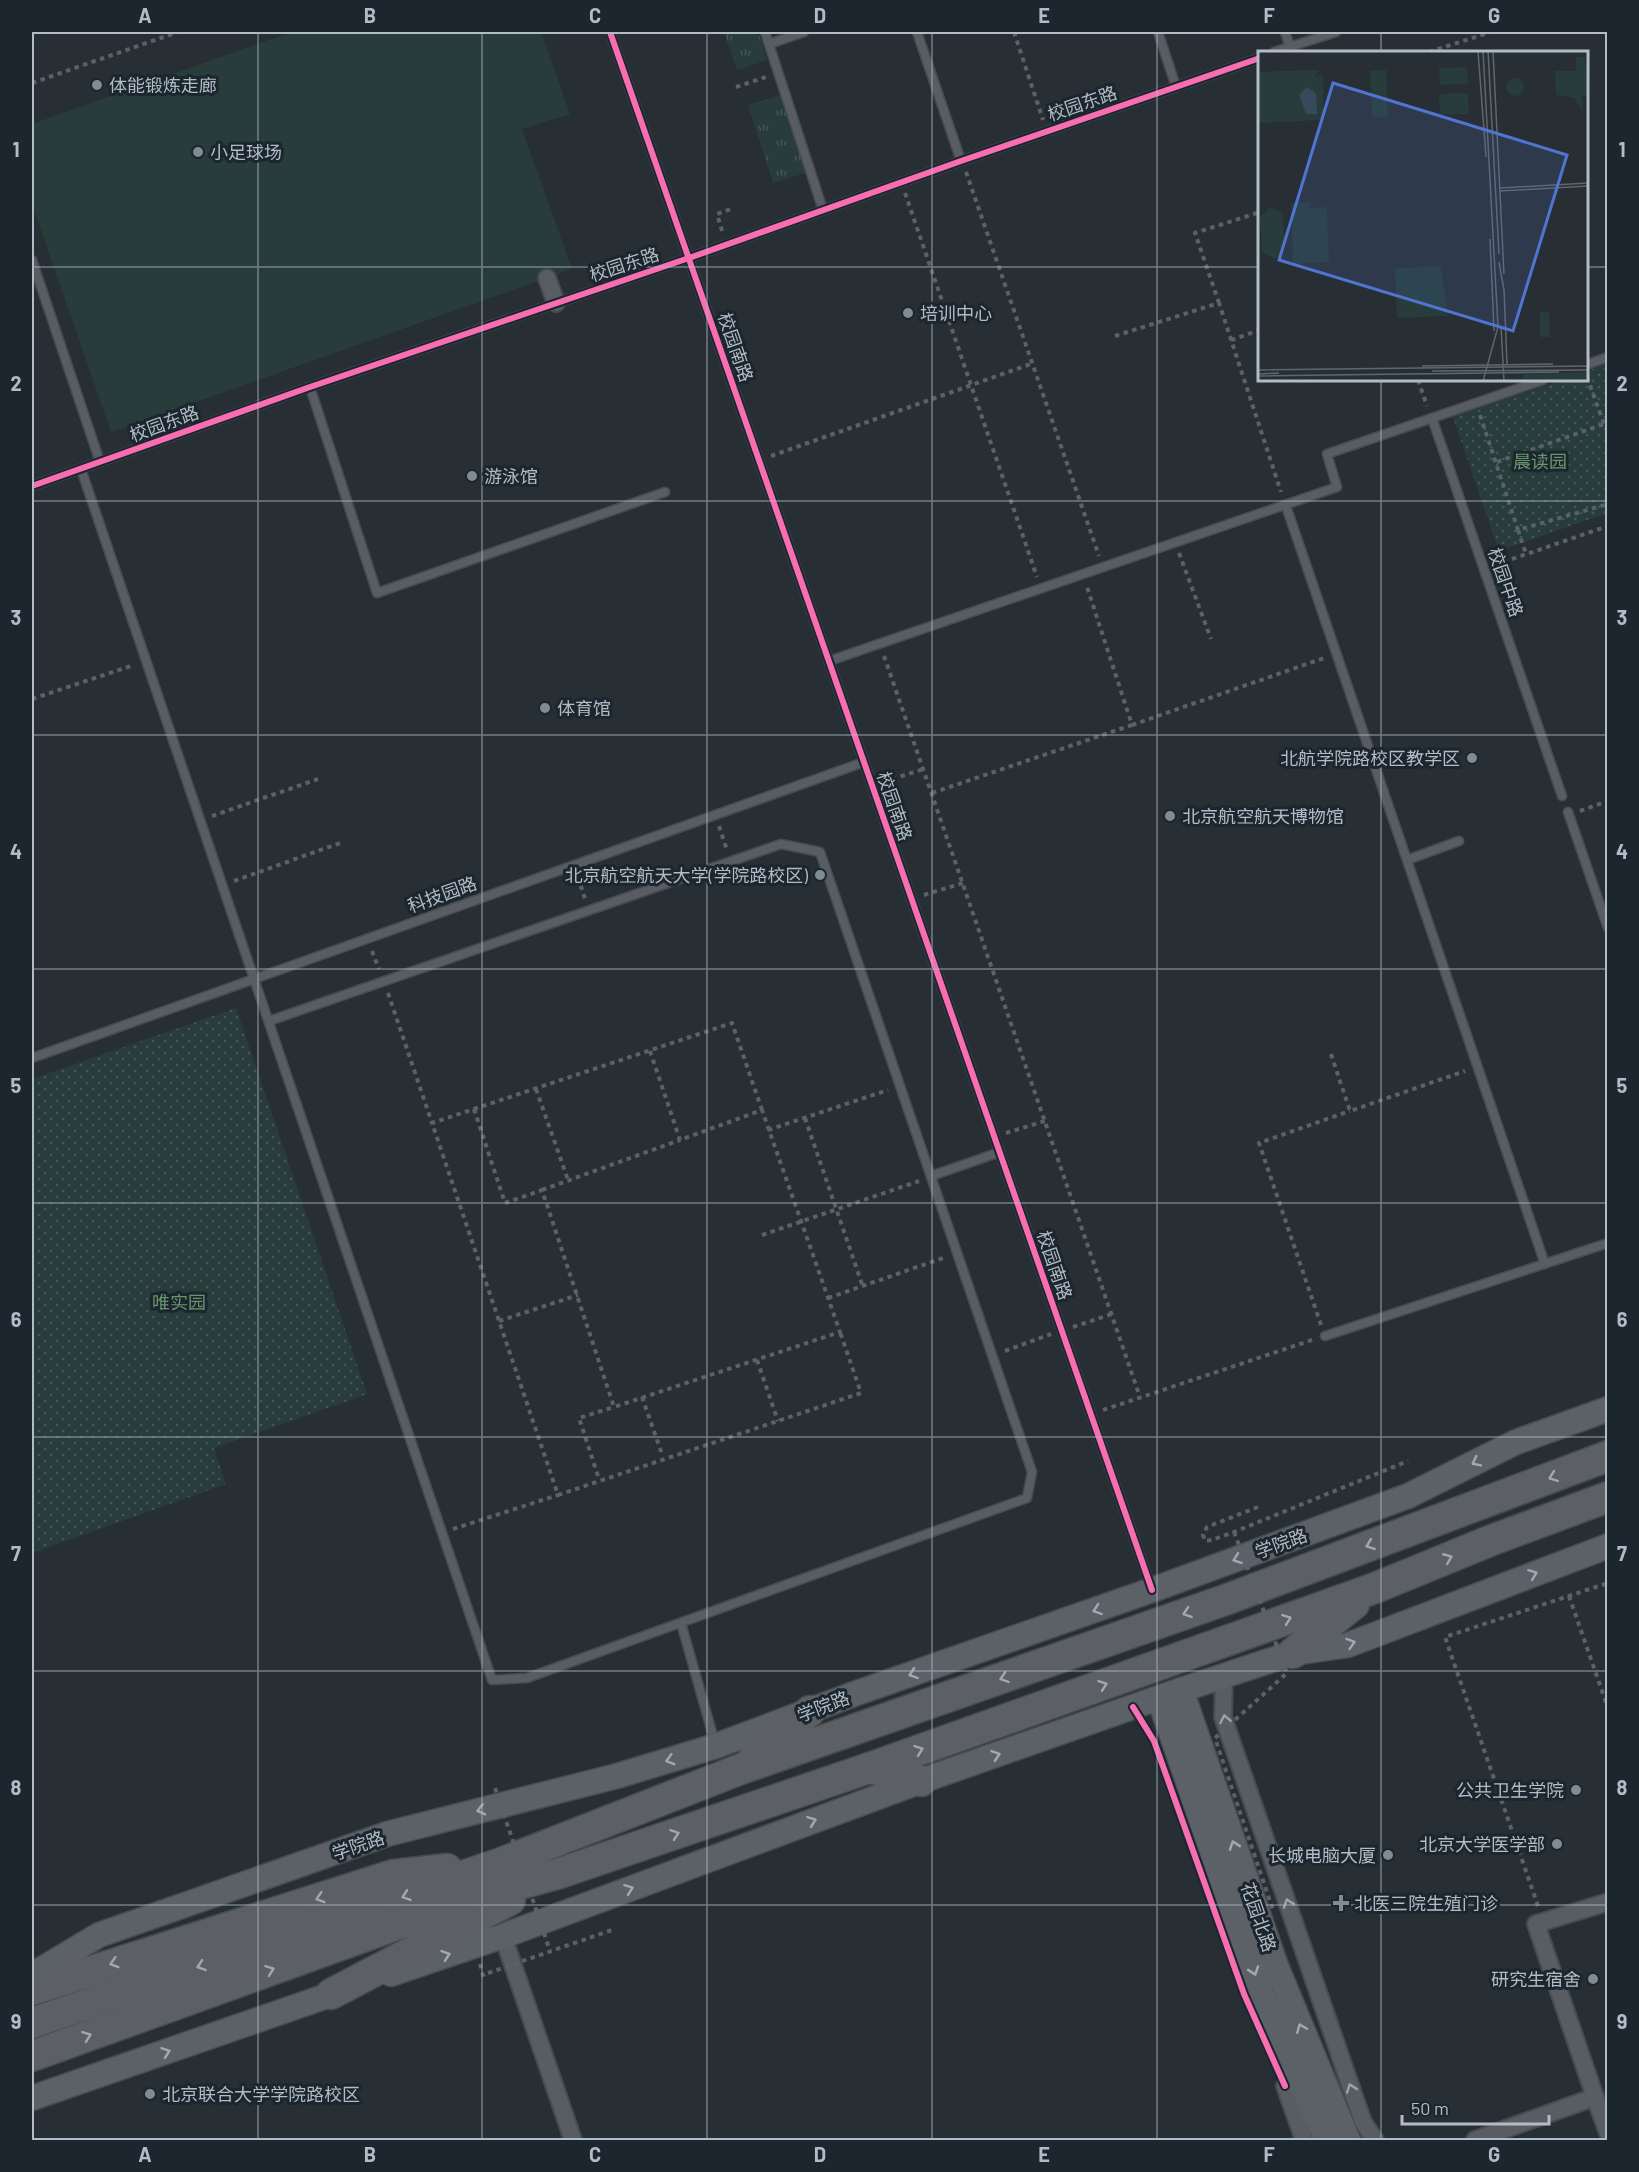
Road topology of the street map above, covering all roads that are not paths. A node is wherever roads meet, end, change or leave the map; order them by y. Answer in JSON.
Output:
{"nodes":[{"id":1,"x":610,"y":32,"type":"edge"},
{"id":2,"x":765,"y":32,"type":"edge"},
{"id":3,"x":804,"y":32,"type":"edge"},
{"id":4,"x":917,"y":32,"type":"edge"},
{"id":5,"x":1158,"y":32,"type":"edge"},
{"id":6,"x":1285,"y":32,"type":"edge"},
{"id":7,"x":1336,"y":32,"type":"edge"},
{"id":8,"x":769,"y":44,"type":"junction"},
{"id":9,"x":1290,"y":47,"type":"junction"},
{"id":10,"x":1277,"y":51,"type":"edge"},
{"id":11,"x":1258,"y":59,"type":"edge"},
{"id":12,"x":1176,"y":87,"type":"junction"},
{"id":13,"x":961,"y":161,"type":"junction"},
{"id":14,"x":823,"y":210,"type":"junction"},
{"id":15,"x":689,"y":258,"type":"junction"},
{"id":16,"x":32,"y":260,"type":"edge"},
{"id":17,"x":547,"y":278,"type":"dead end"},
{"id":18,"x":556,"y":303,"type":"junction"},
{"id":19,"x":1608,"y":357,"type":"edge"},
{"id":20,"x":1588,"y":365,"type":"edge"},
{"id":21,"x":1540,"y":381,"type":"edge"},
{"id":22,"x":310,"y":387,"type":"junction"},
{"id":23,"x":1432,"y":418,"type":"junction"},
{"id":24,"x":100,"y":462,"type":"junction"},
{"id":25,"x":81,"y":469,"type":"junction"},
{"id":26,"x":32,"y":486,"type":"edge"},
{"id":27,"x":665,"y":492,"type":"dead end"},
{"id":28,"x":1286,"y":506,"type":"junction"},
{"id":29,"x":829,"y":661,"type":"junction"},
{"id":30,"x":864,"y":762,"type":"junction"},
{"id":31,"x":1562,"y":796,"type":"dead end"},
{"id":32,"x":1568,"y":814,"type":"road end"},
{"id":33,"x":1459,"y":841,"type":"dead end"},
{"id":34,"x":1407,"y":860,"type":"junction"},
{"id":35,"x":1608,"y":928,"type":"edge"},
{"id":36,"x":254,"y":979,"type":"junction"},
{"id":37,"x":269,"y":1021,"type":"junction"},
{"id":38,"x":32,"y":1058,"type":"edge"},
{"id":39,"x":1000,"y":1152,"type":"junction"},
{"id":40,"x":931,"y":1176,"type":"junction"},
{"id":41,"x":1608,"y":1243,"type":"edge"},
{"id":42,"x":1545,"y":1264,"type":"junction"},
{"id":43,"x":1325,"y":1336,"type":"road end"},
{"id":44,"x":1608,"y":1409,"type":"edge"},
{"id":45,"x":1608,"y":1456,"type":"edge"},
{"id":46,"x":1608,"y":1497,"type":"edge"},
{"id":47,"x":1608,"y":1546,"type":"edge"},
{"id":48,"x":1375,"y":1588,"type":"junction"},
{"id":49,"x":1152,"y":1590,"type":"junction"},
{"id":50,"x":681,"y":1623,"type":"junction"},
{"id":51,"x":1293,"y":1653,"type":"junction"},
{"id":52,"x":1224,"y":1675,"type":"junction"},
{"id":53,"x":1170,"y":1694,"type":"junction"},
{"id":54,"x":810,"y":1711,"type":"junction"},
{"id":55,"x":716,"y":1746,"type":"junction"},
{"id":56,"x":869,"y":1768,"type":"junction"},
{"id":57,"x":741,"y":1769,"type":"junction"},
{"id":58,"x":921,"y":1781,"type":"junction"},
{"id":59,"x":501,"y":1863,"type":"junction"},
{"id":60,"x":560,"y":1873,"type":"junction"},
{"id":61,"x":1608,"y":1902,"type":"edge"},
{"id":62,"x":503,"y":1936,"type":"junction"},
{"id":63,"x":32,"y":1975,"type":"edge"},
{"id":64,"x":32,"y":1990,"type":"edge"},
{"id":65,"x":331,"y":1994,"type":"junction"},
{"id":66,"x":32,"y":2023,"type":"edge"},
{"id":67,"x":32,"y":2056,"type":"edge"},
{"id":68,"x":1285,"y":2086,"type":"dead end"},
{"id":69,"x":1595,"y":2097,"type":"junction"},
{"id":70,"x":32,"y":2098,"type":"edge"},
{"id":71,"x":1608,"y":2133,"type":"edge"},
{"id":72,"x":573,"y":2140,"type":"edge"},
{"id":73,"x":1304,"y":2140,"type":"edge"},
{"id":74,"x":1327,"y":2140,"type":"edge"},
{"id":75,"x":1348,"y":2140,"type":"edge"},
{"id":76,"x":1376,"y":2140,"type":"edge"},
{"id":77,"x":1475,"y":2140,"type":"edge"}],
"edges":[{"from":1,"to":15,"type":"lane","name":"校园南路"},
{"from":2,"to":8,"type":"lane"},
{"from":3,"to":8,"type":"lane"},
{"from":4,"to":13,"type":"lane"},
{"from":5,"to":12,"type":"lane"},
{"from":6,"to":9,"type":"lane"},
{"from":7,"to":9,"type":"lane"},
{"from":8,"to":14,"type":"lane"},
{"from":9,"to":10,"type":"lane"},
{"from":11,"to":12,"type":"lane","name":"校园东路"},
{"from":12,"to":13,"type":"lane","name":"校园东路"},
{"from":13,"to":14,"type":"lane","name":"校园东路"},
{"from":14,"to":15,"type":"lane","name":"校园东路"},
{"from":15,"to":18,"type":"lane","name":"校园东路"},
{"from":15,"to":29,"type":"lane","name":"校园南路"},
{"from":16,"to":24,"type":"lane"},
{"from":17,"to":18,"type":"street"},
{"from":18,"to":22,"type":"lane","name":"校园东路"},
{"from":19,"to":20,"type":"lane"},
{"from":21,"to":23,"type":"lane"},
{"from":22,"to":24,"type":"lane","name":"校园东路"},
{"from":22,"to":27,"type":"lane"},
{"from":23,"to":28,"type":"lane"},
{"from":23,"to":31,"type":"lane","name":"校园中路"},
{"from":24,"to":25,"type":"lane","name":"校园东路"},
{"from":25,"to":26,"type":"lane","name":"校园东路"},
{"from":25,"to":36,"type":"lane"},
{"from":28,"to":29,"type":"lane"},
{"from":28,"to":34,"type":"lane"},
{"from":29,"to":30,"type":"lane","name":"校园南路"},
{"from":30,"to":36,"type":"lane","name":"科技园路"},
{"from":30,"to":39,"type":"lane","name":"校园南路"},
{"from":32,"to":35,"type":"lane"},
{"from":33,"to":34,"type":"lane"},
{"from":34,"to":42,"type":"lane"},
{"from":36,"to":37,"type":"lane"},
{"from":36,"to":38,"type":"lane","name":"科技园路"},
{"from":37,"to":40,"type":"lane"},
{"from":37,"to":50,"type":"lane"},
{"from":39,"to":40,"type":"lane"},
{"from":39,"to":49,"type":"lane","name":"校园南路"},
{"from":40,"to":50,"type":"lane"},
{"from":41,"to":42,"type":"lane"},
{"from":42,"to":43,"type":"lane"},
{"from":44,"to":49,"type":"street","name":"学院路","one_way":true},
{"from":45,"to":57,"type":"highway","name":"学院路","one_way":true},
{"from":48,"to":46,"type":"highway","one_way":true},
{"from":51,"to":47,"type":"street","one_way":true},
{"from":48,"to":51,"type":"highway"},
{"from":56,"to":48,"type":"highway","one_way":true},
{"from":49,"to":54,"type":"street","name":"学院路","one_way":true},
{"from":50,"to":55,"type":"lane"},
{"from":51,"to":52,"type":"street"},
{"from":52,"to":53,"type":"street"},
{"from":76,"to":52,"type":"street","one_way":true},
{"from":58,"to":53,"type":"street","one_way":true},
{"from":53,"to":74,"type":"street","name":"花园北路","one_way":true},
{"from":75,"to":53,"type":"street","name":"花园北路","one_way":true},
{"from":54,"to":55,"type":"street","name":"学院路"},
{"from":54,"to":57,"type":"highway"},
{"from":55,"to":63,"type":"street","name":"学院路","one_way":true},
{"from":56,"to":58,"type":"highway"},
{"from":60,"to":56,"type":"highway","one_way":true},
{"from":57,"to":59,"type":"highway","name":"学院路"},
{"from":62,"to":58,"type":"street","one_way":true},
{"from":59,"to":64,"type":"highway","one_way":true},
{"from":59,"to":66,"type":"highway","name":"学院路","one_way":true},
{"from":60,"to":65,"type":"highway"},
{"from":67,"to":60,"type":"highway","one_way":true},
{"from":61,"to":69,"type":"street"},
{"from":65,"to":62,"type":"street","one_way":true},
{"from":62,"to":72,"type":"street"},
{"from":70,"to":65,"type":"street","one_way":true},
{"from":68,"to":73,"type":"street"},
{"from":69,"to":71,"type":"street"},
{"from":69,"to":77,"type":"street"}]}
